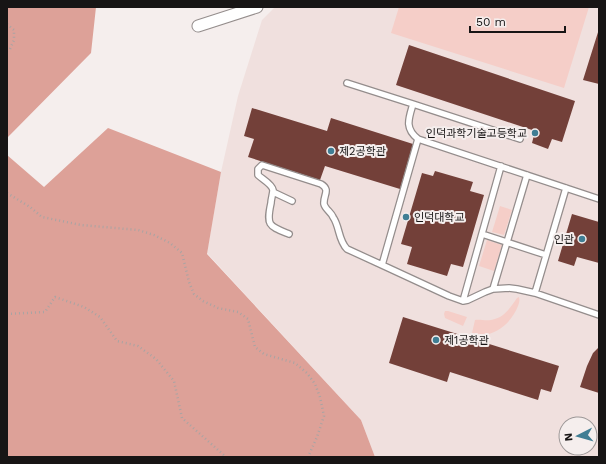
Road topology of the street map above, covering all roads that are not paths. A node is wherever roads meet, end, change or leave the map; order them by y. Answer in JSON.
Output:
{"nodes":[{"id":1,"x":257,"y":7,"type":"edge"},
{"id":2,"x":198,"y":26,"type":"dead end"},
{"id":3,"x":347,"y":84,"type":"dead end"},
{"id":4,"x":413,"y":104,"type":"junction"},
{"id":5,"x":418,"y":139,"type":"junction"},
{"id":6,"x":520,"y":139,"type":"dead end"},
{"id":7,"x":501,"y":166,"type":"junction"},
{"id":8,"x":527,"y":175,"type":"junction"},
{"id":9,"x":566,"y":188,"type":"junction"},
{"id":10,"x":273,"y":192,"type":"junction"},
{"id":11,"x":599,"y":198,"type":"edge"},
{"id":12,"x":292,"y":201,"type":"dead end"},
{"id":13,"x":290,"y":234,"type":"dead end"},
{"id":14,"x":482,"y":234,"type":"junction"},
{"id":15,"x":507,"y":242,"type":"junction"},
{"id":16,"x":546,"y":255,"type":"junction"},
{"id":17,"x":382,"y":265,"type":"junction"},
{"id":18,"x":494,"y":289,"type":"junction"},
{"id":19,"x":535,"y":293,"type":"junction"},
{"id":20,"x":463,"y":301,"type":"junction"},
{"id":21,"x":599,"y":315,"type":"edge"}],
"edges":[{"from":1,"to":2,"type":"street"},
{"from":3,"to":4,"type":"lane"},
{"from":4,"to":5,"type":"lane"},
{"from":4,"to":6,"type":"lane"},
{"from":5,"to":7,"type":"lane"},
{"from":5,"to":17,"type":"lane"},
{"from":7,"to":8,"type":"lane"},
{"from":7,"to":14,"type":"lane"},
{"from":8,"to":9,"type":"lane"},
{"from":8,"to":15,"type":"lane"},
{"from":9,"to":11,"type":"lane"},
{"from":9,"to":16,"type":"lane"},
{"from":10,"to":12,"type":"lane"},
{"from":10,"to":13,"type":"lane"},
{"from":10,"to":17,"type":"lane"},
{"from":14,"to":15,"type":"lane"},
{"from":14,"to":20,"type":"lane"},
{"from":15,"to":16,"type":"lane"},
{"from":15,"to":18,"type":"lane"},
{"from":16,"to":19,"type":"lane"},
{"from":17,"to":20,"type":"lane"},
{"from":18,"to":19,"type":"lane"},
{"from":18,"to":20,"type":"lane"},
{"from":19,"to":21,"type":"lane"}]}
